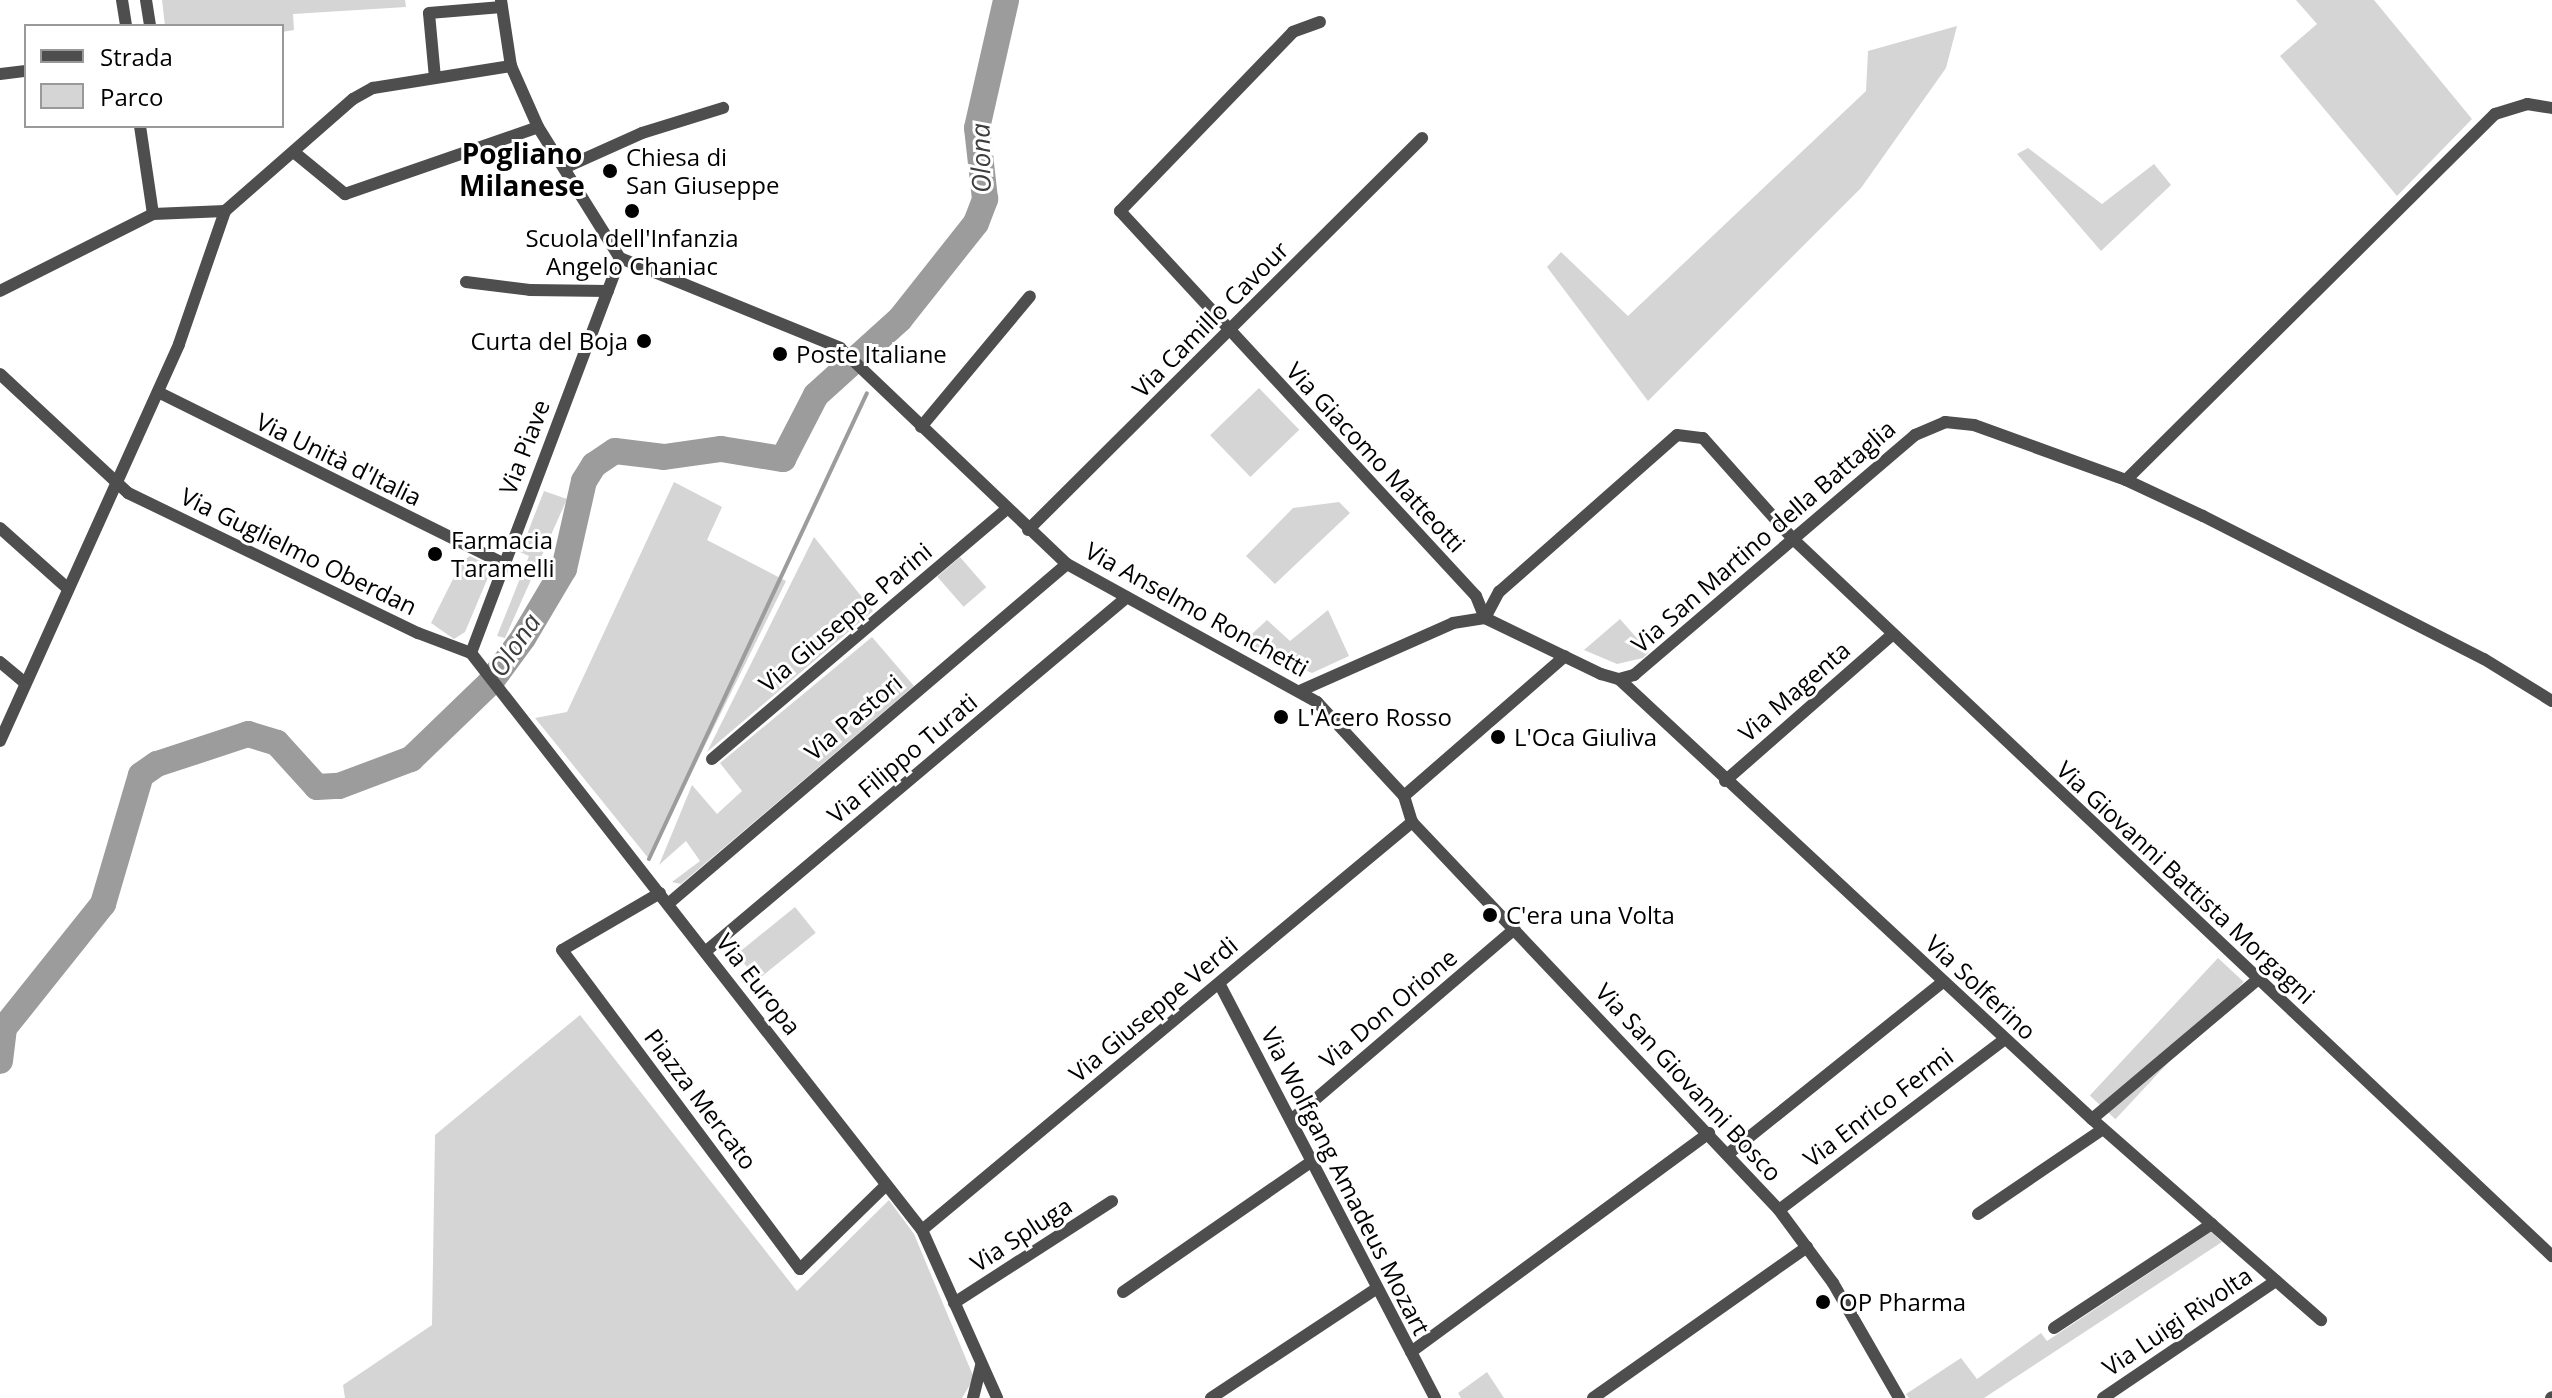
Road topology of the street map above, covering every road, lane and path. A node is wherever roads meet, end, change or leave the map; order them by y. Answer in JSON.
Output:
{"nodes":[{"id":1,"x":122,"y":0,"type":"edge"},
{"id":2,"x":146,"y":0,"type":"edge"},
{"id":3,"x":502,"y":3,"type":"edge"},
{"id":4,"x":1320,"y":22,"type":"dead end"},
{"id":5,"x":126,"y":24,"type":"edge"},
{"id":6,"x":150,"y":24,"type":"edge"},
{"id":7,"x":511,"y":66,"type":"junction"},
{"id":8,"x":24,"y":71,"type":"edge"},
{"id":9,"x":0,"y":74,"type":"edge"},
{"id":10,"x":435,"y":78,"type":"junction"},
{"id":11,"x":723,"y":108,"type":"dead end"},
{"id":12,"x":2552,"y":108,"type":"edge"},
{"id":13,"x":538,"y":127,"type":"junction"},
{"id":14,"x":140,"y":128,"type":"edge"},
{"id":15,"x":1422,"y":138,"type":"dead end"},
{"id":16,"x":295,"y":153,"type":"junction"},
{"id":17,"x":564,"y":168,"type":"junction"},
{"id":18,"x":225,"y":211,"type":"junction"},
{"id":19,"x":153,"y":214,"type":"junction"},
{"id":20,"x":620,"y":258,"type":"junction"},
{"id":21,"x":466,"y":282,"type":"dead end"},
{"id":22,"x":0,"y":291,"type":"edge"},
{"id":23,"x":608,"y":291,"type":"junction"},
{"id":24,"x":1030,"y":296,"type":"dead end"},
{"id":25,"x":1229,"y":331,"type":"junction"},
{"id":26,"x":0,"y":374,"type":"edge"},
{"id":27,"x":158,"y":392,"type":"junction"},
{"id":28,"x":921,"y":427,"type":"junction"},
{"id":29,"x":114,"y":479,"type":"junction"},
{"id":30,"x":2126,"y":480,"type":"junction"},
{"id":31,"x":1007,"y":509,"type":"junction"},
{"id":32,"x":0,"y":528,"type":"edge"},
{"id":33,"x":1028,"y":530,"type":"junction"},
{"id":34,"x":1792,"y":538,"type":"junction"},
{"id":35,"x":503,"y":563,"type":"junction"},
{"id":36,"x":1067,"y":564,"type":"junction"},
{"id":37,"x":66,"y":587,"type":"junction"},
{"id":38,"x":1127,"y":597,"type":"junction"},
{"id":39,"x":1485,"y":618,"type":"junction"},
{"id":40,"x":1893,"y":634,"type":"junction"},
{"id":41,"x":471,"y":653,"type":"junction"},
{"id":42,"x":1565,"y":656,"type":"junction"},
{"id":43,"x":0,"y":662,"type":"edge"},
{"id":44,"x":1619,"y":679,"type":"junction"},
{"id":45,"x":25,"y":683,"type":"junction"},
{"id":46,"x":1302,"y":690,"type":"junction"},
{"id":47,"x":2552,"y":701,"type":"edge"},
{"id":48,"x":0,"y":741,"type":"edge"},
{"id":49,"x":712,"y":759,"type":"dead end"},
{"id":50,"x":1725,"y":781,"type":"junction"},
{"id":51,"x":1404,"y":796,"type":"junction"},
{"id":52,"x":1412,"y":822,"type":"junction"},
{"id":53,"x":664,"y":899,"type":"junction"},
{"id":54,"x":1515,"y":929,"type":"junction"},
{"id":55,"x":705,"y":952,"type":"junction"},
{"id":56,"x":2257,"y":980,"type":"junction"},
{"id":57,"x":1943,"y":982,"type":"junction"},
{"id":58,"x":1219,"y":983,"type":"junction"},
{"id":59,"x":2005,"y":1039,"type":"junction"},
{"id":60,"x":2092,"y":1119,"type":"junction"},
{"id":61,"x":1291,"y":1120,"type":"junction"},
{"id":62,"x":2103,"y":1129,"type":"junction"},
{"id":63,"x":1709,"y":1133,"type":"junction"},
{"id":64,"x":1728,"y":1154,"type":"junction"},
{"id":65,"x":1312,"y":1161,"type":"junction"},
{"id":66,"x":886,"y":1185,"type":"junction"},
{"id":67,"x":1112,"y":1201,"type":"dead end"},
{"id":68,"x":1779,"y":1210,"type":"junction"},
{"id":69,"x":1978,"y":1214,"type":"dead end"},
{"id":70,"x":2212,"y":1224,"type":"junction"},
{"id":71,"x":922,"y":1230,"type":"junction"},
{"id":72,"x":1807,"y":1247,"type":"junction"},
{"id":73,"x":2552,"y":1256,"type":"edge"},
{"id":74,"x":2276,"y":1281,"type":"junction"},
{"id":75,"x":1377,"y":1288,"type":"junction"},
{"id":76,"x":1123,"y":1292,"type":"dead end"},
{"id":77,"x":954,"y":1303,"type":"junction"},
{"id":78,"x":2321,"y":1320,"type":"dead end"},
{"id":79,"x":2054,"y":1328,"type":"dead end"},
{"id":80,"x":1411,"y":1352,"type":"junction"},
{"id":81,"x":981,"y":1362,"type":"junction"},
{"id":82,"x":973,"y":1398,"type":"edge"},
{"id":83,"x":997,"y":1398,"type":"edge"},
{"id":84,"x":1211,"y":1398,"type":"edge"},
{"id":85,"x":1435,"y":1398,"type":"edge"},
{"id":86,"x":1593,"y":1398,"type":"edge"},
{"id":87,"x":1899,"y":1398,"type":"edge"},
{"id":88,"x":2103,"y":1398,"type":"edge"}],
"edges":[{"from":1,"to":5,"type":"street"},
{"from":2,"to":6,"type":"street"},
{"from":3,"to":7,"type":"street"},
{"from":3,"to":10,"type":"street"},
{"from":4,"to":25,"type":"street","name":"Via Giacomo Matteotti"},
{"from":7,"to":10,"type":"street"},
{"from":7,"to":13,"type":"street"},
{"from":8,"to":9,"type":"street"},
{"from":10,"to":16,"type":"street"},
{"from":11,"to":17,"type":"street"},
{"from":12,"to":30,"type":"street"},
{"from":13,"to":16,"type":"street"},
{"from":13,"to":17,"type":"street"},
{"from":14,"to":19,"type":"street"},
{"from":15,"to":25,"type":"street","name":"Via Camillo Cavour"},
{"from":16,"to":18,"type":"street"},
{"from":17,"to":20,"type":"street"},
{"from":18,"to":19,"type":"street"},
{"from":18,"to":27,"type":"street"},
{"from":19,"to":22,"type":"street"},
{"from":20,"to":23,"type":"street","name":"Via Piave"},
{"from":20,"to":28,"type":"street","name":"Via Anselmo Ronchetti"},
{"from":21,"to":23,"type":"street"},
{"from":23,"to":35,"type":"street","name":"Via Piave"},
{"from":24,"to":28,"type":"street"},
{"from":25,"to":33,"type":"street","name":"Via Camillo Cavour"},
{"from":25,"to":39,"type":"street","name":"Via Giacomo Matteotti"},
{"from":26,"to":29,"type":"street","name":"Via Guglielmo Oberdan"},
{"from":27,"to":29,"type":"street"},
{"from":27,"to":35,"type":"street","name":"Via Unità d'Italia"},
{"from":28,"to":31,"type":"street","name":"Via Anselmo Ronchetti"},
{"from":29,"to":37,"type":"street"},
{"from":29,"to":41,"type":"street","name":"Via Guglielmo Oberdan"},
{"from":30,"to":34,"type":"street","name":"Via San Martino della Battaglia"},
{"from":30,"to":47,"type":"street","name":"Via San Martino della Battaglia"},
{"from":31,"to":33,"type":"street","name":"Via Anselmo Ronchetti"},
{"from":31,"to":49,"type":"street","name":"Via Giuseppe Parini"},
{"from":32,"to":37,"type":"street"},
{"from":33,"to":36,"type":"street","name":"Via Anselmo Ronchetti"},
{"from":34,"to":39,"type":"street","name":"Via Giovanni Battista Morgagni"},
{"from":34,"to":40,"type":"street","name":"Via Giovanni Battista Morgagni"},
{"from":34,"to":44,"type":"street","name":"Via San Martino della Battaglia"},
{"from":35,"to":41,"type":"street","name":"Via Piave"},
{"from":36,"to":38,"type":"street","name":"Via Anselmo Ronchetti"},
{"from":36,"to":53,"type":"street","name":"Via Pastori"},
{"from":37,"to":45,"type":"street"},
{"from":38,"to":46,"type":"street","name":"Via Anselmo Ronchetti"},
{"from":38,"to":55,"type":"street","name":"Via Filippo Turati"},
{"from":39,"to":42,"type":"street","name":"Via San Martino della Battaglia"},
{"from":39,"to":46,"type":"street"},
{"from":40,"to":50,"type":"street","name":"Via Magenta"},
{"from":40,"to":56,"type":"street","name":"Via Giovanni Battista Morgagni"},
{"from":41,"to":53,"type":"street","name":"Via Europa"},
{"from":42,"to":44,"type":"street","name":"Via San Martino della Battaglia"},
{"from":42,"to":51,"type":"street"},
{"from":43,"to":45,"type":"street"},
{"from":44,"to":50,"type":"street","name":"Via Solferino"},
{"from":45,"to":48,"type":"street"},
{"from":46,"to":51,"type":"street","name":"Via Anselmo Ronchetti"},
{"from":50,"to":57,"type":"street","name":"Via Solferino"},
{"from":51,"to":52,"type":"street","name":"Via Anselmo Ronchetti"},
{"from":52,"to":54,"type":"street","name":"Via San Giovanni Bosco"},
{"from":52,"to":58,"type":"street","name":"Via Giuseppe Verdi"},
{"from":53,"to":55,"type":"street","name":"Via Europa"},
{"from":53,"to":66,"type":"street","name":"Piazza Mercato"},
{"from":54,"to":61,"type":"street","name":"Via Don Orione"},
{"from":54,"to":63,"type":"street","name":"Via San Giovanni Bosco"},
{"from":55,"to":66,"type":"street","name":"Via Europa"},
{"from":56,"to":60,"type":"street"},
{"from":56,"to":73,"type":"street","name":"Via Giovanni Battista Morgagni"},
{"from":57,"to":59,"type":"street","name":"Via Solferino"},
{"from":57,"to":64,"type":"street"},
{"from":58,"to":61,"type":"street","name":"Via Wolfgang Amadeus Mozart"},
{"from":58,"to":71,"type":"street","name":"Via Giuseppe Verdi"},
{"from":59,"to":60,"type":"street","name":"Via Solferino"},
{"from":59,"to":68,"type":"street","name":"Via Enrico Fermi"},
{"from":60,"to":62,"type":"street","name":"Via Solferino"},
{"from":61,"to":65,"type":"street","name":"Via Wolfgang Amadeus Mozart"},
{"from":62,"to":69,"type":"street"},
{"from":62,"to":70,"type":"street","name":"Via Solferino"},
{"from":63,"to":64,"type":"street","name":"Via San Giovanni Bosco"},
{"from":63,"to":80,"type":"street"},
{"from":64,"to":68,"type":"street","name":"Via San Giovanni Bosco"},
{"from":65,"to":75,"type":"street","name":"Via Wolfgang Amadeus Mozart"},
{"from":65,"to":76,"type":"street"},
{"from":66,"to":71,"type":"street","name":"Via Europa"},
{"from":67,"to":77,"type":"street","name":"Via Spluga"},
{"from":68,"to":72,"type":"street","name":"Via San Giovanni Bosco"},
{"from":70,"to":74,"type":"street","name":"Via Solferino"},
{"from":70,"to":79,"type":"street"},
{"from":71,"to":77,"type":"street","name":"Via Europa"},
{"from":72,"to":86,"type":"street"},
{"from":72,"to":87,"type":"street","name":"Via San Giovanni Bosco"},
{"from":74,"to":78,"type":"street","name":"Via Solferino"},
{"from":74,"to":88,"type":"street","name":"Via Luigi Rivolta"},
{"from":75,"to":80,"type":"street","name":"Via Wolfgang Amadeus Mozart"},
{"from":75,"to":84,"type":"street"},
{"from":77,"to":81,"type":"street","name":"Via Europa"},
{"from":80,"to":85,"type":"street","name":"Via Wolfgang Amadeus Mozart"},
{"from":81,"to":82,"type":"street"},
{"from":81,"to":83,"type":"street","name":"Via Europa"}]}
